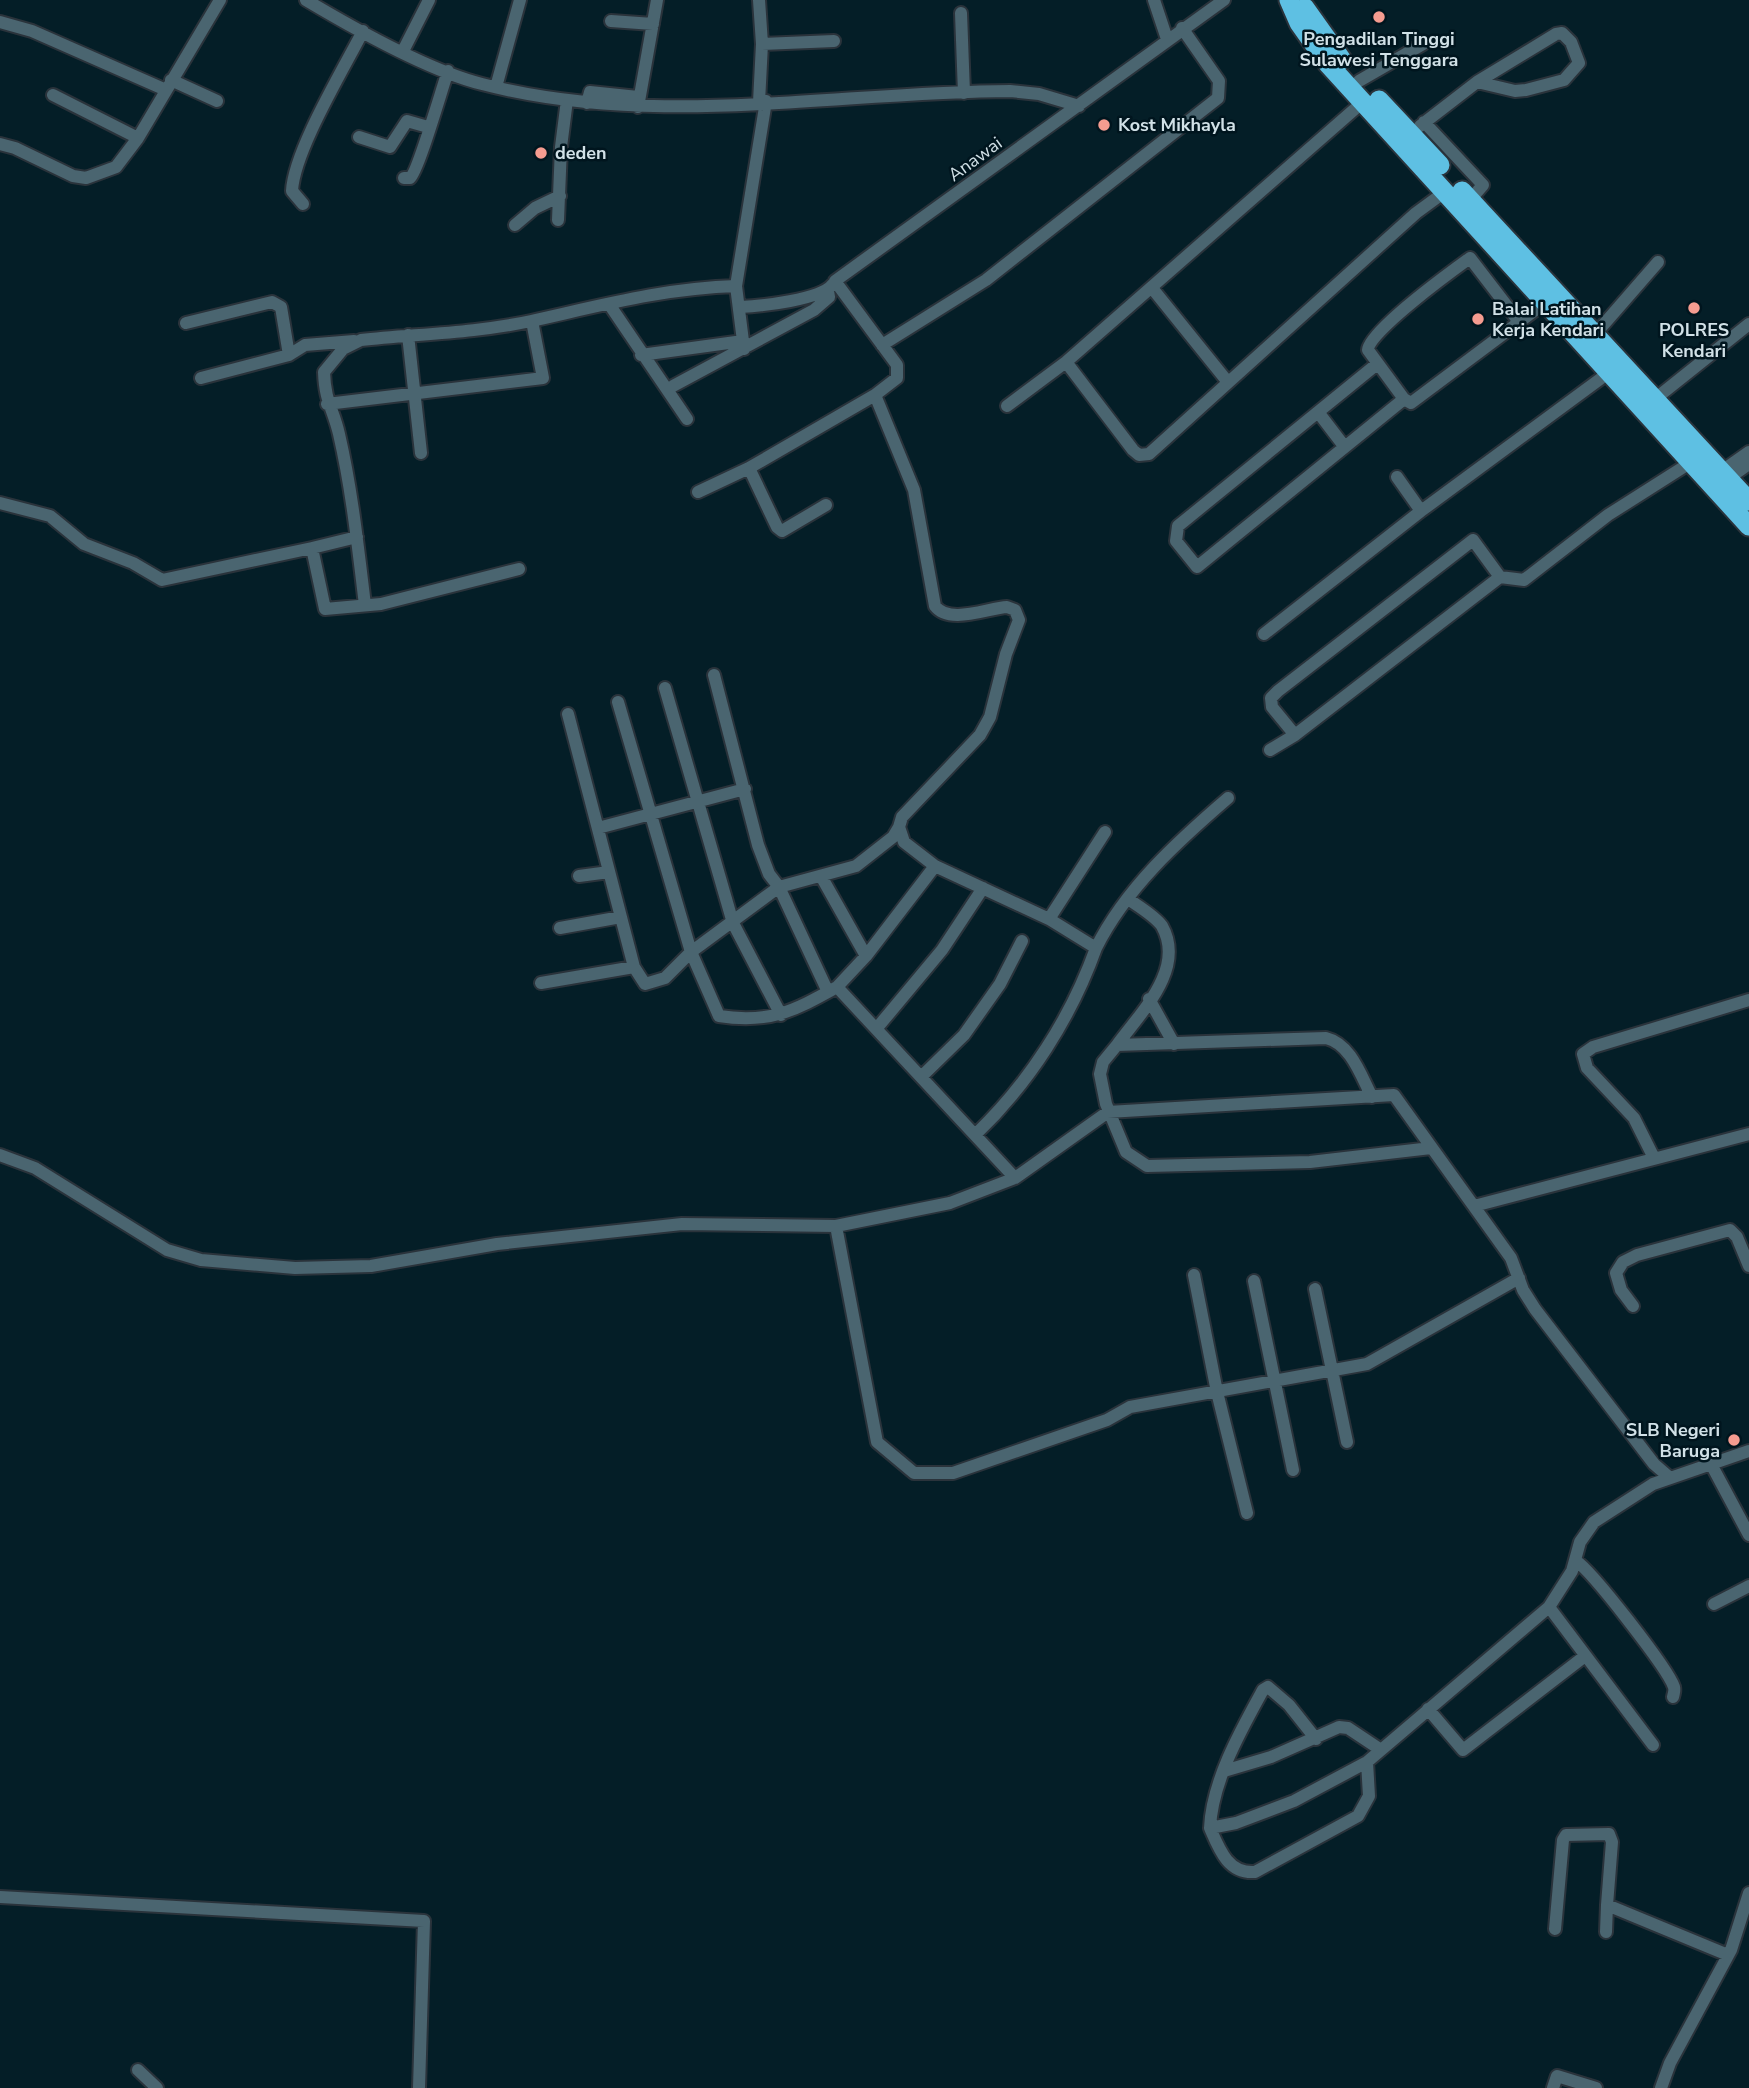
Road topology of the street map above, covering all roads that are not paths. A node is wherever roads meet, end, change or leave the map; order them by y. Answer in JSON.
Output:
{"nodes":[{"id":1,"x":220,"y":0,"type":"edge"},
{"id":2,"x":306,"y":0,"type":"edge"},
{"id":3,"x":429,"y":0,"type":"edge"},
{"id":4,"x":520,"y":0,"type":"edge"},
{"id":5,"x":657,"y":0,"type":"edge"},
{"id":6,"x":759,"y":0,"type":"edge"},
{"id":7,"x":1154,"y":0,"type":"edge"},
{"id":8,"x":1224,"y":0,"type":"edge"},
{"id":9,"x":1303,"y":2,"type":"edge"},
{"id":10,"x":961,"y":13,"type":"dead end"},
{"id":11,"x":611,"y":21,"type":"dead end"},
{"id":12,"x":0,"y":22,"type":"edge"},
{"id":13,"x":653,"y":24,"type":"junction"},
{"id":14,"x":1182,"y":28,"type":"junction"},
{"id":15,"x":363,"y":31,"type":"junction"},
{"id":16,"x":1167,"y":39,"type":"junction"},
{"id":17,"x":834,"y":41,"type":"dead end"},
{"id":18,"x":762,"y":44,"type":"junction"},
{"id":19,"x":1423,"y":44,"type":"dead end"},
{"id":20,"x":403,"y":51,"type":"junction"},
{"id":21,"x":448,"y":71,"type":"junction"},
{"id":22,"x":1359,"y":80,"type":"junction"},
{"id":23,"x":1477,"y":82,"type":"junction"},
{"id":24,"x":169,"y":85,"type":"junction"},
{"id":25,"x":496,"y":87,"type":"junction"},
{"id":26,"x":964,"y":93,"type":"junction"},
{"id":27,"x":53,"y":95,"type":"dead end"},
{"id":28,"x":567,"y":100,"type":"junction"},
{"id":29,"x":1363,"y":101,"type":"junction"},
{"id":30,"x":217,"y":102,"type":"dead end"},
{"id":31,"x":638,"y":102,"type":"junction"},
{"id":32,"x":762,"y":102,"type":"junction"},
{"id":33,"x":1079,"y":106,"type":"junction"},
{"id":34,"x":428,"y":127,"type":"junction"},
{"id":35,"x":1418,"y":128,"type":"junction"},
{"id":36,"x":359,"y":137,"type":"dead end"},
{"id":37,"x":138,"y":138,"type":"junction"},
{"id":38,"x":0,"y":144,"type":"edge"},
{"id":39,"x":404,"y":178,"type":"dead end"},
{"id":40,"x":1446,"y":191,"type":"junction"},
{"id":41,"x":560,"y":196,"type":"junction"},
{"id":42,"x":303,"y":204,"type":"dead end"},
{"id":43,"x":558,"y":220,"type":"dead end"},
{"id":44,"x":515,"y":225,"type":"dead end"},
{"id":45,"x":1658,"y":262,"type":"dead end"},
{"id":46,"x":736,"y":286,"type":"junction"},
{"id":47,"x":832,"y":286,"type":"junction"},
{"id":48,"x":1152,"y":288,"type":"junction"},
{"id":49,"x":1546,"y":302,"type":"junction"},
{"id":50,"x":609,"y":304,"type":"junction"},
{"id":51,"x":740,"y":307,"type":"junction"},
{"id":52,"x":532,"y":321,"type":"junction"},
{"id":53,"x":186,"y":323,"type":"dead end"},
{"id":54,"x":1520,"y":323,"type":"junction"},
{"id":55,"x":1749,"y":324,"type":"edge"},
{"id":56,"x":408,"y":335,"type":"junction"},
{"id":57,"x":1591,"y":339,"type":"junction"},
{"id":58,"x":361,"y":340,"type":"junction"},
{"id":59,"x":744,"y":345,"type":"junction"},
{"id":60,"x":882,"y":345,"type":"junction"},
{"id":61,"x":289,"y":355,"type":"junction"},
{"id":62,"x":641,"y":355,"type":"junction"},
{"id":63,"x":1066,"y":362,"type":"junction"},
{"id":64,"x":1377,"y":364,"type":"junction"},
{"id":65,"x":1611,"y":371,"type":"junction"},
{"id":66,"x":201,"y":379,"type":"dead end"},
{"id":67,"x":1227,"y":382,"type":"junction"},
{"id":68,"x":673,"y":386,"type":"dead end"},
{"id":69,"x":415,"y":394,"type":"junction"},
{"id":70,"x":875,"y":395,"type":"junction"},
{"id":71,"x":1404,"y":399,"type":"junction"},
{"id":72,"x":1655,"y":400,"type":"junction"},
{"id":73,"x":327,"y":404,"type":"junction"},
{"id":74,"x":1007,"y":406,"type":"dead end"},
{"id":75,"x":1318,"y":412,"type":"junction"},
{"id":76,"x":687,"y":419,"type":"dead end"},
{"id":77,"x":1344,"y":446,"type":"junction"},
{"id":78,"x":1749,"y":452,"type":"edge"},
{"id":79,"x":421,"y":453,"type":"dead end"},
{"id":80,"x":1693,"y":461,"type":"junction"},
{"id":81,"x":1749,"y":464,"type":"edge"},
{"id":82,"x":749,"y":468,"type":"junction"},
{"id":83,"x":1726,"y":474,"type":"junction"},
{"id":84,"x":1397,"y":477,"type":"dead end"},
{"id":85,"x":698,"y":492,"type":"dead end"},
{"id":86,"x":1749,"y":501,"type":"edge"},
{"id":87,"x":0,"y":503,"type":"edge"},
{"id":88,"x":826,"y":505,"type":"dead end"},
{"id":89,"x":1421,"y":511,"type":"junction"},
{"id":90,"x":1749,"y":526,"type":"edge"},
{"id":91,"x":357,"y":537,"type":"junction"},
{"id":92,"x":312,"y":548,"type":"junction"},
{"id":93,"x":519,"y":569,"type":"dead end"},
{"id":94,"x":1500,"y":577,"type":"junction"},
{"id":95,"x":365,"y":605,"type":"junction"},
{"id":96,"x":1264,"y":634,"type":"dead end"},
{"id":97,"x":714,"y":675,"type":"dead end"},
{"id":98,"x":664,"y":688,"type":"dead end"},
{"id":99,"x":618,"y":702,"type":"dead end"},
{"id":100,"x":568,"y":714,"type":"dead end"},
{"id":101,"x":1296,"y":735,"type":"junction"},
{"id":102,"x":1270,"y":750,"type":"dead end"},
{"id":103,"x":745,"y":789,"type":"junction"},
{"id":104,"x":1228,"y":798,"type":"dead end"},
{"id":105,"x":695,"y":803,"type":"junction"},
{"id":106,"x":648,"y":815,"type":"junction"},
{"id":107,"x":899,"y":827,"type":"junction"},
{"id":108,"x":598,"y":828,"type":"junction"},
{"id":109,"x":1105,"y":832,"type":"dead end"},
{"id":110,"x":935,"y":866,"type":"junction"},
{"id":111,"x":609,"y":872,"type":"junction"},
{"id":112,"x":579,"y":876,"type":"dead end"},
{"id":113,"x":821,"y":876,"type":"junction"},
{"id":114,"x":779,"y":887,"type":"junction"},
{"id":115,"x":983,"y":888,"type":"junction"},
{"id":116,"x":1128,"y":898,"type":"junction"},
{"id":117,"x":621,"y":916,"type":"junction"},
{"id":118,"x":1049,"y":919,"type":"junction"},
{"id":119,"x":733,"y":923,"type":"junction"},
{"id":120,"x":560,"y":928,"type":"dead end"},
{"id":121,"x":1023,"y":941,"type":"dead end"},
{"id":122,"x":1096,"y":948,"type":"junction"},
{"id":123,"x":691,"y":952,"type":"junction"},
{"id":124,"x":866,"y":956,"type":"junction"},
{"id":125,"x":634,"y":967,"type":"junction"},
{"id":126,"x":541,"y":983,"type":"dead end"},
{"id":127,"x":833,"y":990,"type":"junction"},
{"id":128,"x":1149,"y":999,"type":"junction"},
{"id":129,"x":1749,"y":1000,"type":"edge"},
{"id":130,"x":781,"y":1015,"type":"junction"},
{"id":131,"x":877,"y":1028,"type":"junction"},
{"id":132,"x":1174,"y":1044,"type":"junction"},
{"id":133,"x":1117,"y":1045,"type":"junction"},
{"id":134,"x":921,"y":1077,"type":"junction"},
{"id":135,"x":1372,"y":1097,"type":"junction"},
{"id":136,"x":1108,"y":1112,"type":"junction"},
{"id":137,"x":976,"y":1134,"type":"junction"},
{"id":138,"x":1749,"y":1134,"type":"edge"},
{"id":139,"x":1431,"y":1148,"type":"junction"},
{"id":140,"x":0,"y":1155,"type":"edge"},
{"id":141,"x":1654,"y":1158,"type":"junction"},
{"id":142,"x":1015,"y":1178,"type":"junction"},
{"id":143,"x":1474,"y":1206,"type":"junction"},
{"id":144,"x":836,"y":1226,"type":"junction"},
{"id":145,"x":1749,"y":1266,"type":"edge"},
{"id":146,"x":1194,"y":1275,"type":"dead end"},
{"id":147,"x":1519,"y":1278,"type":"junction"},
{"id":148,"x":1254,"y":1281,"type":"dead end"},
{"id":149,"x":1315,"y":1289,"type":"dead end"},
{"id":150,"x":1633,"y":1306,"type":"dead end"},
{"id":151,"x":1332,"y":1371,"type":"junction"},
{"id":152,"x":1274,"y":1382,"type":"junction"},
{"id":153,"x":1217,"y":1392,"type":"junction"},
{"id":154,"x":1347,"y":1442,"type":"dead end"},
{"id":155,"x":1749,"y":1451,"type":"edge"},
{"id":156,"x":1711,"y":1464,"type":"junction"},
{"id":157,"x":1293,"y":1470,"type":"dead end"},
{"id":158,"x":1669,"y":1477,"type":"junction"},
{"id":159,"x":1247,"y":1513,"type":"dead end"},
{"id":160,"x":1749,"y":1535,"type":"edge"},
{"id":161,"x":1576,"y":1561,"type":"junction"},
{"id":162,"x":1749,"y":1586,"type":"edge"},
{"id":163,"x":1714,"y":1604,"type":"dead end"},
{"id":164,"x":1549,"y":1607,"type":"junction"},
{"id":165,"x":1584,"y":1656,"type":"junction"},
{"id":166,"x":1673,"y":1697,"type":"dead end"},
{"id":167,"x":1428,"y":1709,"type":"junction"},
{"id":168,"x":1317,"y":1739,"type":"junction"},
{"id":169,"x":1653,"y":1745,"type":"dead end"},
{"id":170,"x":1381,"y":1751,"type":"junction"},
{"id":171,"x":1367,"y":1762,"type":"junction"},
{"id":172,"x":1224,"y":1770,"type":"junction"},
{"id":173,"x":1210,"y":1828,"type":"junction"},
{"id":174,"x":1749,"y":1893,"type":"edge"},
{"id":175,"x":0,"y":1897,"type":"edge"},
{"id":176,"x":1607,"y":1905,"type":"junction"},
{"id":177,"x":1555,"y":1929,"type":"dead end"},
{"id":178,"x":1606,"y":1932,"type":"dead end"},
{"id":179,"x":1728,"y":1955,"type":"junction"},
{"id":180,"x":138,"y":2070,"type":"dead end"},
{"id":181,"x":157,"y":2088,"type":"edge"},
{"id":182,"x":419,"y":2088,"type":"edge"},
{"id":183,"x":1553,"y":2088,"type":"edge"},
{"id":184,"x":1596,"y":2088,"type":"edge"},
{"id":185,"x":1661,"y":2088,"type":"edge"}],
"edges":[{"from":1,"to":24,"type":"street"},
{"from":2,"to":15,"type":"street"},
{"from":3,"to":20,"type":"street"},
{"from":4,"to":25,"type":"street"},
{"from":5,"to":13,"type":"street"},
{"from":6,"to":18,"type":"street"},
{"from":7,"to":16,"type":"street"},
{"from":8,"to":14,"type":"street","name":"Anawai"},
{"from":9,"to":22,"type":"highway"},
{"from":9,"to":29,"type":"highway"},
{"from":10,"to":26,"type":"street"},
{"from":11,"to":13,"type":"street"},
{"from":12,"to":24,"type":"street"},
{"from":13,"to":31,"type":"street"},
{"from":14,"to":16,"type":"street","name":"Anawai"},
{"from":14,"to":60,"type":"street"},
{"from":15,"to":20,"type":"street"},
{"from":15,"to":42,"type":"street"},
{"from":16,"to":33,"type":"street","name":"Anawai"},
{"from":17,"to":18,"type":"street"},
{"from":18,"to":32,"type":"street"},
{"from":19,"to":22,"type":"street"},
{"from":20,"to":21,"type":"street"},
{"from":21,"to":25,"type":"street"},
{"from":21,"to":34,"type":"street"},
{"from":22,"to":35,"type":"highway"},
{"from":23,"to":23,"type":"street"},
{"from":23,"to":35,"type":"street"},
{"from":24,"to":30,"type":"street"},
{"from":24,"to":37,"type":"street"},
{"from":25,"to":28,"type":"street"},
{"from":26,"to":32,"type":"street"},
{"from":26,"to":33,"type":"street"},
{"from":27,"to":37,"type":"street"},
{"from":28,"to":31,"type":"street"},
{"from":28,"to":41,"type":"street"},
{"from":29,"to":40,"type":"highway"},
{"from":29,"to":48,"type":"street"},
{"from":31,"to":32,"type":"street"},
{"from":32,"to":46,"type":"street"},
{"from":33,"to":47,"type":"street","name":"Anawai"},
{"from":34,"to":36,"type":"street"},
{"from":34,"to":39,"type":"street"},
{"from":35,"to":57,"type":"highway"},
{"from":37,"to":38,"type":"street"},
{"from":40,"to":49,"type":"highway"},
{"from":40,"to":67,"type":"street"},
{"from":41,"to":43,"type":"street"},
{"from":41,"to":44,"type":"street"},
{"from":45,"to":57,"type":"street"},
{"from":46,"to":50,"type":"street"},
{"from":46,"to":51,"type":"street"},
{"from":47,"to":51,"type":"street"},
{"from":47,"to":59,"type":"street"},
{"from":47,"to":60,"type":"street"},
{"from":48,"to":63,"type":"street"},
{"from":48,"to":67,"type":"street"},
{"from":49,"to":54,"type":"street"},
{"from":49,"to":57,"type":"highway"},
{"from":50,"to":52,"type":"street"},
{"from":50,"to":62,"type":"street"},
{"from":51,"to":59,"type":"street"},
{"from":52,"to":56,"type":"street"},
{"from":52,"to":69,"type":"street"},
{"from":53,"to":61,"type":"street"},
{"from":54,"to":64,"type":"street"},
{"from":54,"to":71,"type":"street"},
{"from":55,"to":72,"type":"street"},
{"from":56,"to":58,"type":"street"},
{"from":56,"to":69,"type":"street"},
{"from":57,"to":65,"type":"highway"},
{"from":57,"to":72,"type":"highway"},
{"from":58,"to":61,"type":"street"},
{"from":58,"to":73,"type":"street"},
{"from":59,"to":62,"type":"street"},
{"from":59,"to":68,"type":"street"},
{"from":60,"to":70,"type":"street"},
{"from":61,"to":66,"type":"street"},
{"from":62,"to":76,"type":"street"},
{"from":63,"to":67,"type":"street"},
{"from":63,"to":74,"type":"street"},
{"from":64,"to":71,"type":"street"},
{"from":64,"to":75,"type":"street"},
{"from":65,"to":80,"type":"highway"},
{"from":65,"to":89,"type":"street"},
{"from":69,"to":73,"type":"street"},
{"from":69,"to":79,"type":"street"},
{"from":70,"to":82,"type":"street"},
{"from":70,"to":107,"type":"street"},
{"from":71,"to":77,"type":"street"},
{"from":72,"to":83,"type":"highway"},
{"from":73,"to":91,"type":"street"},
{"from":75,"to":77,"type":"street"},
{"from":75,"to":77,"type":"street"},
{"from":78,"to":83,"type":"street"},
{"from":80,"to":90,"type":"highway"},
{"from":80,"to":94,"type":"street"},
{"from":81,"to":83,"type":"street"},
{"from":82,"to":85,"type":"street"},
{"from":82,"to":88,"type":"street"},
{"from":83,"to":86,"type":"highway"},
{"from":84,"to":89,"type":"street"},
{"from":87,"to":92,"type":"street"},
{"from":89,"to":96,"type":"street"},
{"from":91,"to":92,"type":"street"},
{"from":91,"to":95,"type":"street"},
{"from":92,"to":95,"type":"street"},
{"from":93,"to":95,"type":"street"},
{"from":94,"to":101,"type":"street"},
{"from":94,"to":101,"type":"street"},
{"from":97,"to":103,"type":"street"},
{"from":98,"to":105,"type":"street"},
{"from":99,"to":106,"type":"street"},
{"from":100,"to":108,"type":"street"},
{"from":101,"to":102,"type":"street"},
{"from":103,"to":105,"type":"street"},
{"from":103,"to":114,"type":"street"},
{"from":104,"to":116,"type":"street"},
{"from":105,"to":106,"type":"street"},
{"from":105,"to":119,"type":"street"},
{"from":106,"to":108,"type":"street"},
{"from":106,"to":123,"type":"street"},
{"from":107,"to":110,"type":"street"},
{"from":107,"to":113,"type":"street"},
{"from":108,"to":111,"type":"street"},
{"from":109,"to":118,"type":"street"},
{"from":110,"to":115,"type":"street"},
{"from":110,"to":124,"type":"street"},
{"from":111,"to":112,"type":"street"},
{"from":111,"to":117,"type":"street"},
{"from":113,"to":114,"type":"street"},
{"from":113,"to":124,"type":"street"},
{"from":114,"to":119,"type":"street"},
{"from":114,"to":127,"type":"street"},
{"from":115,"to":118,"type":"street"},
{"from":115,"to":131,"type":"street"},
{"from":116,"to":122,"type":"street"},
{"from":116,"to":128,"type":"street"},
{"from":117,"to":120,"type":"street"},
{"from":117,"to":125,"type":"street"},
{"from":118,"to":122,"type":"street"},
{"from":119,"to":123,"type":"street"},
{"from":119,"to":130,"type":"street"},
{"from":121,"to":134,"type":"street"},
{"from":122,"to":137,"type":"street"},
{"from":123,"to":125,"type":"street"},
{"from":123,"to":130,"type":"street"},
{"from":124,"to":127,"type":"street"},
{"from":125,"to":126,"type":"street"},
{"from":127,"to":130,"type":"street"},
{"from":127,"to":131,"type":"street"},
{"from":128,"to":132,"type":"street"},
{"from":128,"to":133,"type":"street"},
{"from":129,"to":141,"type":"street"},
{"from":131,"to":134,"type":"street"},
{"from":132,"to":133,"type":"street"},
{"from":132,"to":135,"type":"street"},
{"from":133,"to":136,"type":"street"},
{"from":134,"to":137,"type":"street"},
{"from":135,"to":136,"type":"street"},
{"from":135,"to":139,"type":"street"},
{"from":136,"to":139,"type":"street"},
{"from":136,"to":142,"type":"street"},
{"from":137,"to":142,"type":"street"},
{"from":138,"to":141,"type":"street"},
{"from":139,"to":143,"type":"street"},
{"from":140,"to":144,"type":"street"},
{"from":141,"to":143,"type":"street"},
{"from":142,"to":144,"type":"street"},
{"from":143,"to":147,"type":"street"},
{"from":144,"to":153,"type":"street"},
{"from":145,"to":150,"type":"street"},
{"from":146,"to":153,"type":"street"},
{"from":147,"to":151,"type":"street"},
{"from":147,"to":158,"type":"street"},
{"from":148,"to":152,"type":"street"},
{"from":149,"to":151,"type":"street"},
{"from":151,"to":152,"type":"street"},
{"from":151,"to":154,"type":"street"},
{"from":152,"to":153,"type":"street"},
{"from":152,"to":157,"type":"street"},
{"from":153,"to":159,"type":"street"},
{"from":155,"to":156,"type":"street"},
{"from":156,"to":158,"type":"street"},
{"from":156,"to":160,"type":"street"},
{"from":158,"to":161,"type":"street"},
{"from":161,"to":164,"type":"street"},
{"from":161,"to":166,"type":"street"},
{"from":162,"to":163,"type":"street"},
{"from":164,"to":165,"type":"street"},
{"from":164,"to":167,"type":"street"},
{"from":165,"to":167,"type":"street"},
{"from":165,"to":169,"type":"street"},
{"from":167,"to":170,"type":"street"},
{"from":168,"to":170,"type":"street"},
{"from":168,"to":172,"type":"street"},
{"from":168,"to":172,"type":"street"},
{"from":170,"to":171,"type":"street"},
{"from":171,"to":173,"type":"street"},
{"from":171,"to":173,"type":"street"},
{"from":172,"to":173,"type":"street"},
{"from":174,"to":179,"type":"street"},
{"from":175,"to":182,"type":"street"},
{"from":176,"to":177,"type":"street"},
{"from":176,"to":178,"type":"street"},
{"from":176,"to":179,"type":"street"},
{"from":179,"to":185,"type":"street"},
{"from":180,"to":181,"type":"street"},
{"from":183,"to":184,"type":"street"}]}
